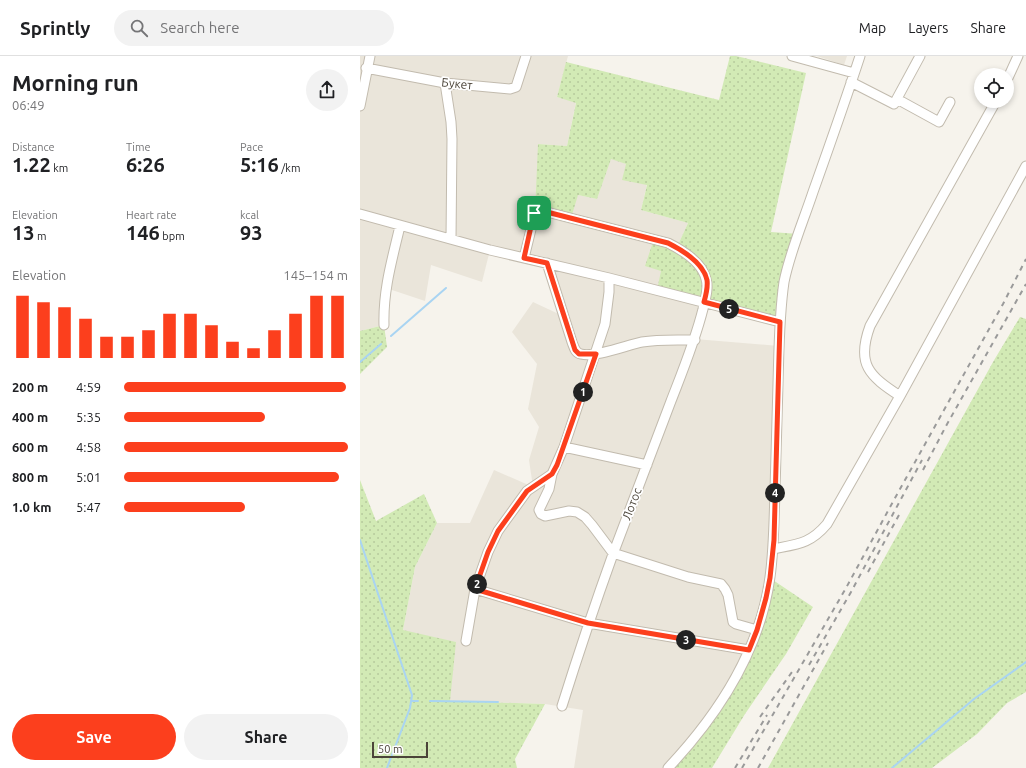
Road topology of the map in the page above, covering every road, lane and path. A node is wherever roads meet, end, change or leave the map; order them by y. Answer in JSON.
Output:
{"nodes":[{"id":1,"x":370,"y":56,"type":"edge"},
{"id":2,"x":526,"y":56,"type":"edge"},
{"id":3,"x":792,"y":56,"type":"edge"},
{"id":4,"x":860,"y":56,"type":"edge"},
{"id":5,"x":920,"y":56,"type":"edge"},
{"id":6,"x":1018,"y":56,"type":"edge"},
{"id":7,"x":366,"y":68,"type":"junction"},
{"id":8,"x":1012,"y":68,"type":"edge"},
{"id":9,"x":854,"y":73,"type":"junction"},
{"id":10,"x":851,"y":82,"type":"junction"},
{"id":11,"x":445,"y":83,"type":"junction"},
{"id":12,"x":897,"y":99,"type":"junction"},
{"id":13,"x":950,"y":102,"type":"dead end"},
{"id":14,"x":360,"y":106,"type":"edge"},
{"id":15,"x":992,"y":108,"type":"edge"},
{"id":16,"x":1026,"y":166,"type":"edge"},
{"id":17,"x":360,"y":214,"type":"edge"},
{"id":18,"x":400,"y":226,"type":"junction"},
{"id":19,"x":451,"y":239,"type":"junction"},
{"id":20,"x":524,"y":258,"type":"junction"},
{"id":21,"x":547,"y":263,"type":"junction"},
{"id":22,"x":609,"y":278,"type":"junction"},
{"id":23,"x":704,"y":302,"type":"junction"},
{"id":24,"x":780,"y":322,"type":"junction"},
{"id":25,"x":384,"y":325,"type":"dead end"},
{"id":26,"x":695,"y":340,"type":"junction"},
{"id":27,"x":596,"y":354,"type":"junction"},
{"id":28,"x":900,"y":396,"type":"junction"},
{"id":29,"x":564,"y":447,"type":"junction"},
{"id":30,"x":647,"y":465,"type":"junction"},
{"id":31,"x":552,"y":474,"type":"junction"},
{"id":32,"x":773,"y":549,"type":"junction"},
{"id":33,"x":613,"y":553,"type":"junction"},
{"id":34,"x":475,"y":589,"type":"junction"},
{"id":35,"x":588,"y":623,"type":"junction"},
{"id":36,"x":757,"y":630,"type":"junction"},
{"id":37,"x":466,"y":641,"type":"dead end"},
{"id":38,"x":749,"y":650,"type":"junction"},
{"id":39,"x":562,"y":706,"type":"dead end"},
{"id":40,"x":668,"y":768,"type":"edge"}],
"edges":[{"from":1,"to":7,"type":"street"},
{"from":2,"to":11,"type":"street","name":"Букет"},
{"from":3,"to":9,"type":"street"},
{"from":4,"to":9,"type":"street"},
{"from":5,"to":12,"type":"street"},
{"from":6,"to":8,"type":"street"},
{"from":7,"to":11,"type":"street","name":"Букет"},
{"from":7,"to":14,"type":"street"},
{"from":9,"to":10,"type":"street"},
{"from":10,"to":12,"type":"street"},
{"from":10,"to":24,"type":"street"},
{"from":11,"to":19,"type":"street"},
{"from":12,"to":13,"type":"street"},
{"from":15,"to":28,"type":"street"},
{"from":16,"to":28,"type":"street"},
{"from":17,"to":18,"type":"street"},
{"from":18,"to":19,"type":"street"},
{"from":18,"to":25,"type":"street"},
{"from":19,"to":20,"type":"street"},
{"from":20,"to":21,"type":"street"},
{"from":20,"to":23,"type":"street","name":"Лотос"},
{"from":21,"to":22,"type":"street"},
{"from":21,"to":27,"type":"street"},
{"from":22,"to":23,"type":"street"},
{"from":22,"to":27,"type":"street"},
{"from":23,"to":24,"type":"street"},
{"from":23,"to":26,"type":"street","name":"Лотос"},
{"from":24,"to":32,"type":"street"},
{"from":26,"to":27,"type":"street"},
{"from":26,"to":30,"type":"street","name":"Лотос"},
{"from":27,"to":29,"type":"street"},
{"from":28,"to":32,"type":"street"},
{"from":29,"to":30,"type":"street"},
{"from":29,"to":31,"type":"street"},
{"from":30,"to":33,"type":"street","name":"Лотос"},
{"from":31,"to":33,"type":"street"},
{"from":31,"to":34,"type":"street"},
{"from":32,"to":36,"type":"street"},
{"from":33,"to":35,"type":"street","name":"Лотос"},
{"from":33,"to":36,"type":"street"},
{"from":34,"to":35,"type":"street"},
{"from":34,"to":37,"type":"street"},
{"from":35,"to":38,"type":"street"},
{"from":35,"to":39,"type":"street","name":"Лотос"},
{"from":36,"to":38,"type":"street"},
{"from":38,"to":40,"type":"street"}]}
